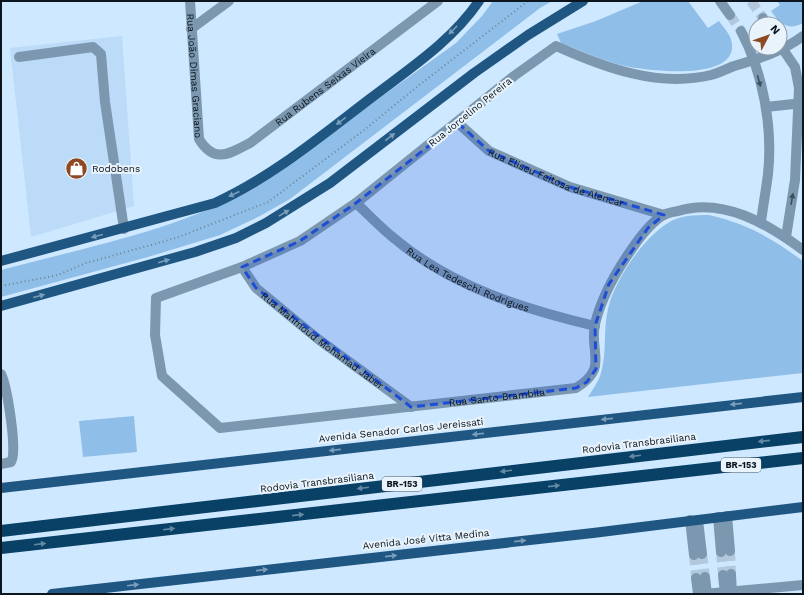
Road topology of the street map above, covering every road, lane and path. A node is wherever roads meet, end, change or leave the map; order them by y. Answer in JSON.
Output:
{"nodes":[{"id":1,"x":190,"y":1,"type":"edge"},
{"id":2,"x":229,"y":1,"type":"edge"},
{"id":3,"x":438,"y":1,"type":"edge"},
{"id":4,"x":479,"y":1,"type":"edge"},
{"id":5,"x":582,"y":1,"type":"edge"},
{"id":6,"x":723,"y":2,"type":"edge"},
{"id":7,"x":730,"y":15,"type":"tunnel mouth"},
{"id":8,"x":191,"y":29,"type":"junction"},
{"id":9,"x":740,"y":31,"type":"tunnel mouth"},
{"id":10,"x":803,"y":36,"type":"edge"},
{"id":11,"x":788,"y":44,"type":"edge"},
{"id":12,"x":763,"y":56,"type":"edge"},
{"id":13,"x":787,"y":56,"type":"edge"},
{"id":14,"x":19,"y":57,"type":"dead end"},
{"id":15,"x":753,"y":61,"type":"junction"},
{"id":16,"x":795,"y":67,"type":"junction"},
{"id":17,"x":803,"y":74,"type":"edge"},
{"id":18,"x":800,"y":103,"type":"edge"},
{"id":19,"x":766,"y":107,"type":"junction"},
{"id":20,"x":458,"y":123,"type":"junction"},
{"id":21,"x":205,"y":150,"type":"joint"},
{"id":22,"x":356,"y":203,"type":"junction"},
{"id":23,"x":664,"y":215,"type":"junction"},
{"id":24,"x":761,"y":222,"type":"junction"},
{"id":25,"x":124,"y":229,"type":"junction"},
{"id":26,"x":786,"y":237,"type":"junction"},
{"id":27,"x":803,"y":250,"type":"edge"},
{"id":28,"x":1,"y":261,"type":"edge"},
{"id":29,"x":242,"y":267,"type":"junction"},
{"id":30,"x":156,"y":298,"type":"joint"},
{"id":31,"x":1,"y":306,"type":"edge"},
{"id":32,"x":595,"y":326,"type":"junction"},
{"id":33,"x":1,"y":374,"type":"edge"},
{"id":34,"x":803,"y":397,"type":"edge"},
{"id":35,"x":411,"y":407,"type":"junction"},
{"id":36,"x":803,"y":437,"type":"edge"},
{"id":37,"x":803,"y":458,"type":"edge"},
{"id":38,"x":1,"y":464,"type":"edge"},
{"id":39,"x":1,"y":488,"type":"edge"},
{"id":40,"x":803,"y":507,"type":"edge"},
{"id":41,"x":722,"y":517,"type":"junction"},
{"id":42,"x":694,"y":520,"type":"junction"},
{"id":43,"x":1,"y":531,"type":"edge"},
{"id":44,"x":1,"y":548,"type":"edge"},
{"id":45,"x":725,"y":552,"type":"tunnel mouth"},
{"id":46,"x":698,"y":554,"type":"tunnel mouth"},
{"id":47,"x":727,"y":574,"type":"tunnel mouth"},
{"id":48,"x":803,"y":585,"type":"edge"},
{"id":49,"x":729,"y":593,"type":"edge"},
{"id":50,"x":52,"y":594,"type":"edge"},
{"id":51,"x":698,"y":594,"type":"edge"},
{"id":52,"x":704,"y":594,"type":"edge"},
{"id":53,"x":707,"y":594,"type":"edge"}],
"edges":[{"from":1,"to":8,"type":"street","name":"Rua João Dimas Graciano"},
{"from":2,"to":8,"type":"street"},
{"from":3,"to":21,"type":"street","name":"Rua Rubens Seixas Vieira"},
{"from":4,"to":25,"type":"main road","one_way":true},
{"from":31,"to":5,"type":"main road","one_way":true},
{"from":6,"to":7,"type":"street"},
{"from":8,"to":21,"type":"street","name":"Rua João Dimas Graciano"},
{"from":9,"to":15,"type":"street"},
{"from":10,"to":11,"type":"street","name":"Rua Jorcelino Pereira"},
{"from":12,"to":15,"type":"street","name":"Rua Jorcelino Pereira"},
{"from":13,"to":16,"type":"street"},
{"from":14,"to":25,"type":"street"},
{"from":15,"to":19,"type":"street","one_way":true},
{"from":15,"to":20,"type":"street","name":"Rua Jorcelino Pereira"},
{"from":16,"to":17,"type":"street"},
{"from":16,"to":18,"type":"street"},
{"from":18,"to":19,"type":"street"},
{"from":26,"to":18,"type":"street","one_way":true},
{"from":19,"to":24,"type":"street"},
{"from":20,"to":22,"type":"street","name":"Rua Jorcelino Pereira"},
{"from":20,"to":23,"type":"street","name":"Rua Eliseu Feitosa de Alencar"},
{"from":22,"to":29,"type":"street","name":"Rua Jorcelino Pereira"},
{"from":22,"to":32,"type":"street","name":"Rua Lea Tedeschi Rodrigues"},
{"from":23,"to":24,"type":"street","name":"Rua Santo Brambila"},
{"from":23,"to":32,"type":"street","name":"Rua Santo Brambila"},
{"from":24,"to":26,"type":"street","name":"Rua Santo Brambila"},
{"from":25,"to":28,"type":"main road","one_way":true},
{"from":26,"to":27,"type":"street","name":"Rua Santo Brambila"},
{"from":29,"to":30,"type":"street","name":"Rua Jorcelino Pereira"},
{"from":29,"to":35,"type":"street","name":"Rua Mahmoud Mohamad Jaber"},
{"from":30,"to":35,"type":"street","name":"Rua Santo Brambila"},
{"from":32,"to":35,"type":"street","name":"Rua Santo Brambila"},
{"from":33,"to":38,"type":"street"},
{"from":34,"to":39,"type":"main road","name":"Avenida Senador Carlos Jereissati","one_way":true},
{"from":36,"to":43,"type":"highway","name":"Rodovia Transbrasiliana","number":"BR-153","one_way":true},
{"from":44,"to":37,"type":"highway","number":"BR-153","one_way":true},
{"from":40,"to":41,"type":"main road","name":"Avenida José Vitta Medina"},
{"from":41,"to":42,"type":"main road","name":"Avenida José Vitta Medina"},
{"from":41,"to":45,"type":"street"},
{"from":42,"to":46,"type":"street"},
{"from":50,"to":42,"type":"main road","name":"Avenida José Vitta Medina","one_way":true},
{"from":47,"to":49,"type":"street"},
{"from":48,"to":49,"type":"street"},
{"from":49,"to":53,"type":"street"},
{"from":51,"to":53,"type":"street"},
{"from":52,"to":53,"type":"street"}]}
